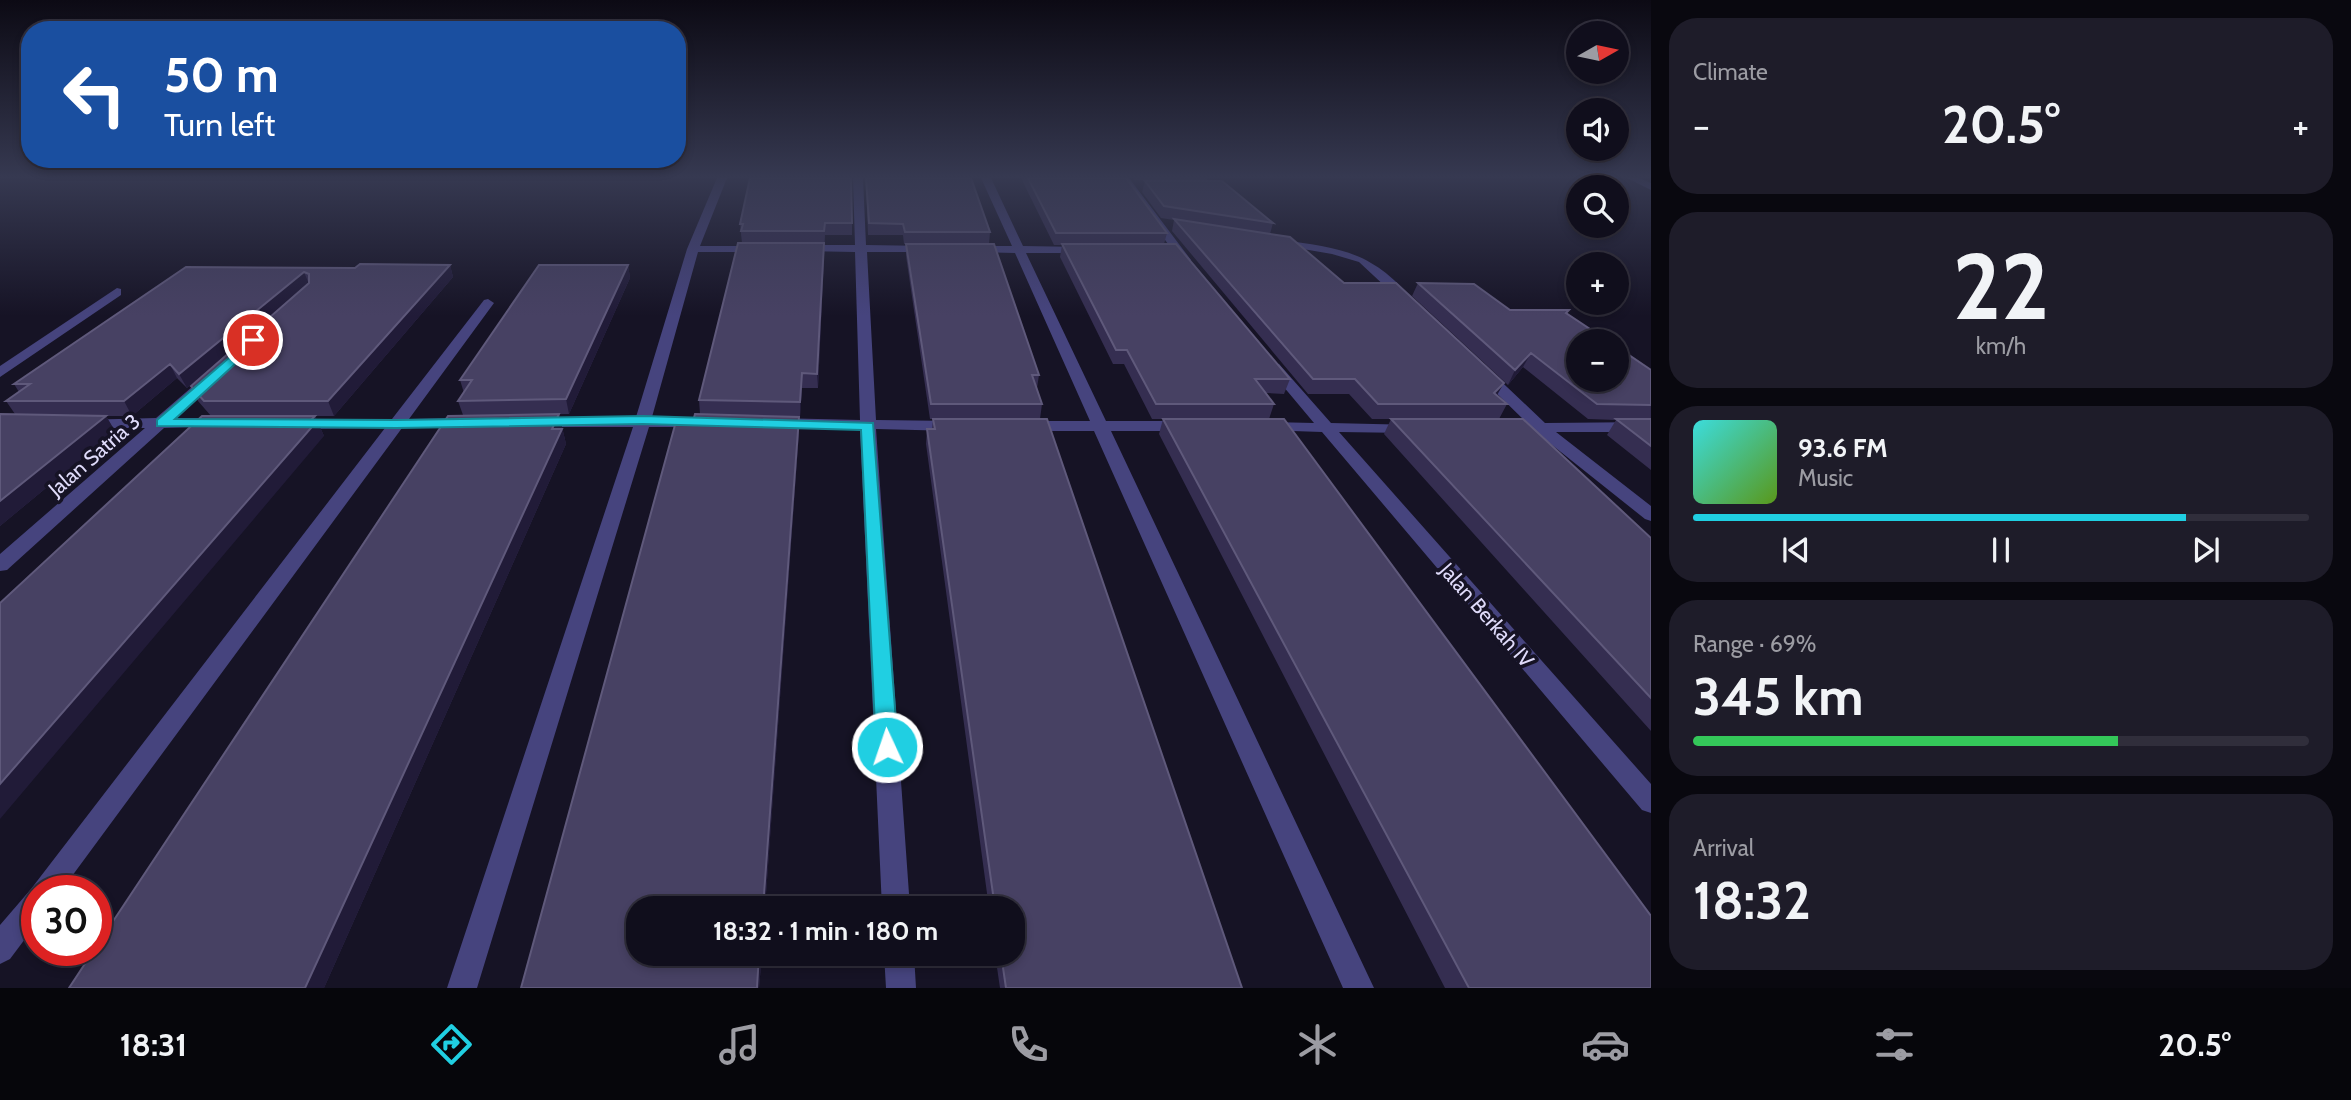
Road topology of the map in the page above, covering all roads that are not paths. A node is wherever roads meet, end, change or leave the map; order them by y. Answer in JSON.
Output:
{"nodes":[{"id":1,"x":703,"y":224,"type":"edge"},
{"id":2,"x":860,"y":224,"type":"edge"},
{"id":3,"x":1006,"y":224,"type":"edge"},
{"id":4,"x":1163,"y":224,"type":"edge"},
{"id":5,"x":1262,"y":240,"type":"edge"},
{"id":6,"x":777,"y":248,"type":"edge"},
{"id":7,"x":791,"y":248,"type":"edge"},
{"id":8,"x":861,"y":248,"type":"junction"},
{"id":9,"x":693,"y":249,"type":"junction"},
{"id":10,"x":940,"y":249,"type":"edge"},
{"id":11,"x":966,"y":249,"type":"edge"},
{"id":12,"x":1018,"y":250,"type":"junction"},
{"id":13,"x":1098,"y":250,"type":"edge"},
{"id":14,"x":1194,"y":272,"type":"edge"},
{"id":15,"x":117,"y":292,"type":"dead end"},
{"id":16,"x":488,"y":303,"type":"dead end"},
{"id":17,"x":1422,"y":315,"type":"edge"},
{"id":18,"x":1263,"y":354,"type":"edge"},
{"id":19,"x":1472,"y":362,"type":"edge"},
{"id":20,"x":220,"y":370,"type":"edge"},
{"id":21,"x":0,"y":373,"type":"edge"},
{"id":22,"x":643,"y":420,"type":"junction"},
{"id":23,"x":520,"y":422,"type":"edge"},
{"id":24,"x":736,"y":422,"type":"edge"},
{"id":25,"x":68,"y":423,"type":"edge"},
{"id":26,"x":162,"y":423,"type":"junction"},
{"id":27,"x":231,"y":423,"type":"edge"},
{"id":28,"x":478,"y":423,"type":"edge"},
{"id":29,"x":762,"y":423,"type":"edge"},
{"id":30,"x":286,"y":424,"type":"edge"},
{"id":31,"x":396,"y":424,"type":"junction"},
{"id":32,"x":868,"y":426,"type":"junction"},
{"id":33,"x":978,"y":426,"type":"edge"},
{"id":34,"x":1005,"y":426,"type":"edge"},
{"id":35,"x":1101,"y":426,"type":"junction"},
{"id":36,"x":1199,"y":426,"type":"edge"},
{"id":37,"x":1254,"y":427,"type":"edge"},
{"id":38,"x":1324,"y":427,"type":"junction"},
{"id":39,"x":1651,"y":427,"type":"edge"},
{"id":40,"x":1433,"y":428,"type":"edge"},
{"id":41,"x":1501,"y":428,"type":"edge"},
{"id":42,"x":1542,"y":429,"type":"junction"},
{"id":43,"x":1651,"y":515,"type":"edge"},
{"id":44,"x":0,"y":565,"type":"edge"},
{"id":45,"x":1651,"y":803,"type":"edge"},
{"id":46,"x":56,"y":875,"type":"edge"},
{"id":47,"x":895,"y":896,"type":"edge"},
{"id":48,"x":21,"y":921,"type":"edge"},
{"id":49,"x":0,"y":949,"type":"edge"},
{"id":50,"x":900,"y":966,"type":"edge"},
{"id":51,"x":462,"y":988,"type":"edge"},
{"id":52,"x":901,"y":988,"type":"edge"},
{"id":53,"x":1359,"y":988,"type":"edge"}],
"edges":[{"from":1,"to":9,"type":"street"},
{"from":2,"to":8,"type":"street"},
{"from":3,"to":12,"type":"street"},
{"from":4,"to":14,"type":"street"},
{"from":5,"to":17,"type":"street"},
{"from":6,"to":9,"type":"street"},
{"from":7,"to":8,"type":"street"},
{"from":8,"to":10,"type":"street"},
{"from":8,"to":32,"type":"street"},
{"from":9,"to":22,"type":"street"},
{"from":11,"to":12,"type":"street"},
{"from":12,"to":13,"type":"street"},
{"from":12,"to":35,"type":"street"},
{"from":15,"to":21,"type":"street"},
{"from":16,"to":31,"type":"street"},
{"from":18,"to":38,"type":"street","name":"Jalan Berkah IV"},
{"from":19,"to":42,"type":"street"},
{"from":20,"to":26,"type":"street","name":"Jalan Satria 3"},
{"from":22,"to":23,"type":"street"},
{"from":22,"to":24,"type":"street"},
{"from":22,"to":51,"type":"street"},
{"from":25,"to":26,"type":"street"},
{"from":26,"to":27,"type":"street"},
{"from":26,"to":44,"type":"street","name":"Jalan Satria 3"},
{"from":28,"to":31,"type":"street"},
{"from":29,"to":32,"type":"street"},
{"from":30,"to":31,"type":"street"},
{"from":31,"to":46,"type":"street"},
{"from":32,"to":33,"type":"street"},
{"from":32,"to":47,"type":"street"},
{"from":34,"to":35,"type":"street"},
{"from":35,"to":36,"type":"street"},
{"from":35,"to":53,"type":"street"},
{"from":37,"to":38,"type":"street"},
{"from":38,"to":40,"type":"street"},
{"from":38,"to":45,"type":"street","name":"Jalan Berkah IV"},
{"from":39,"to":42,"type":"street"},
{"from":41,"to":42,"type":"street"},
{"from":42,"to":43,"type":"street"},
{"from":48,"to":49,"type":"street"},
{"from":50,"to":52,"type":"street"}]}
